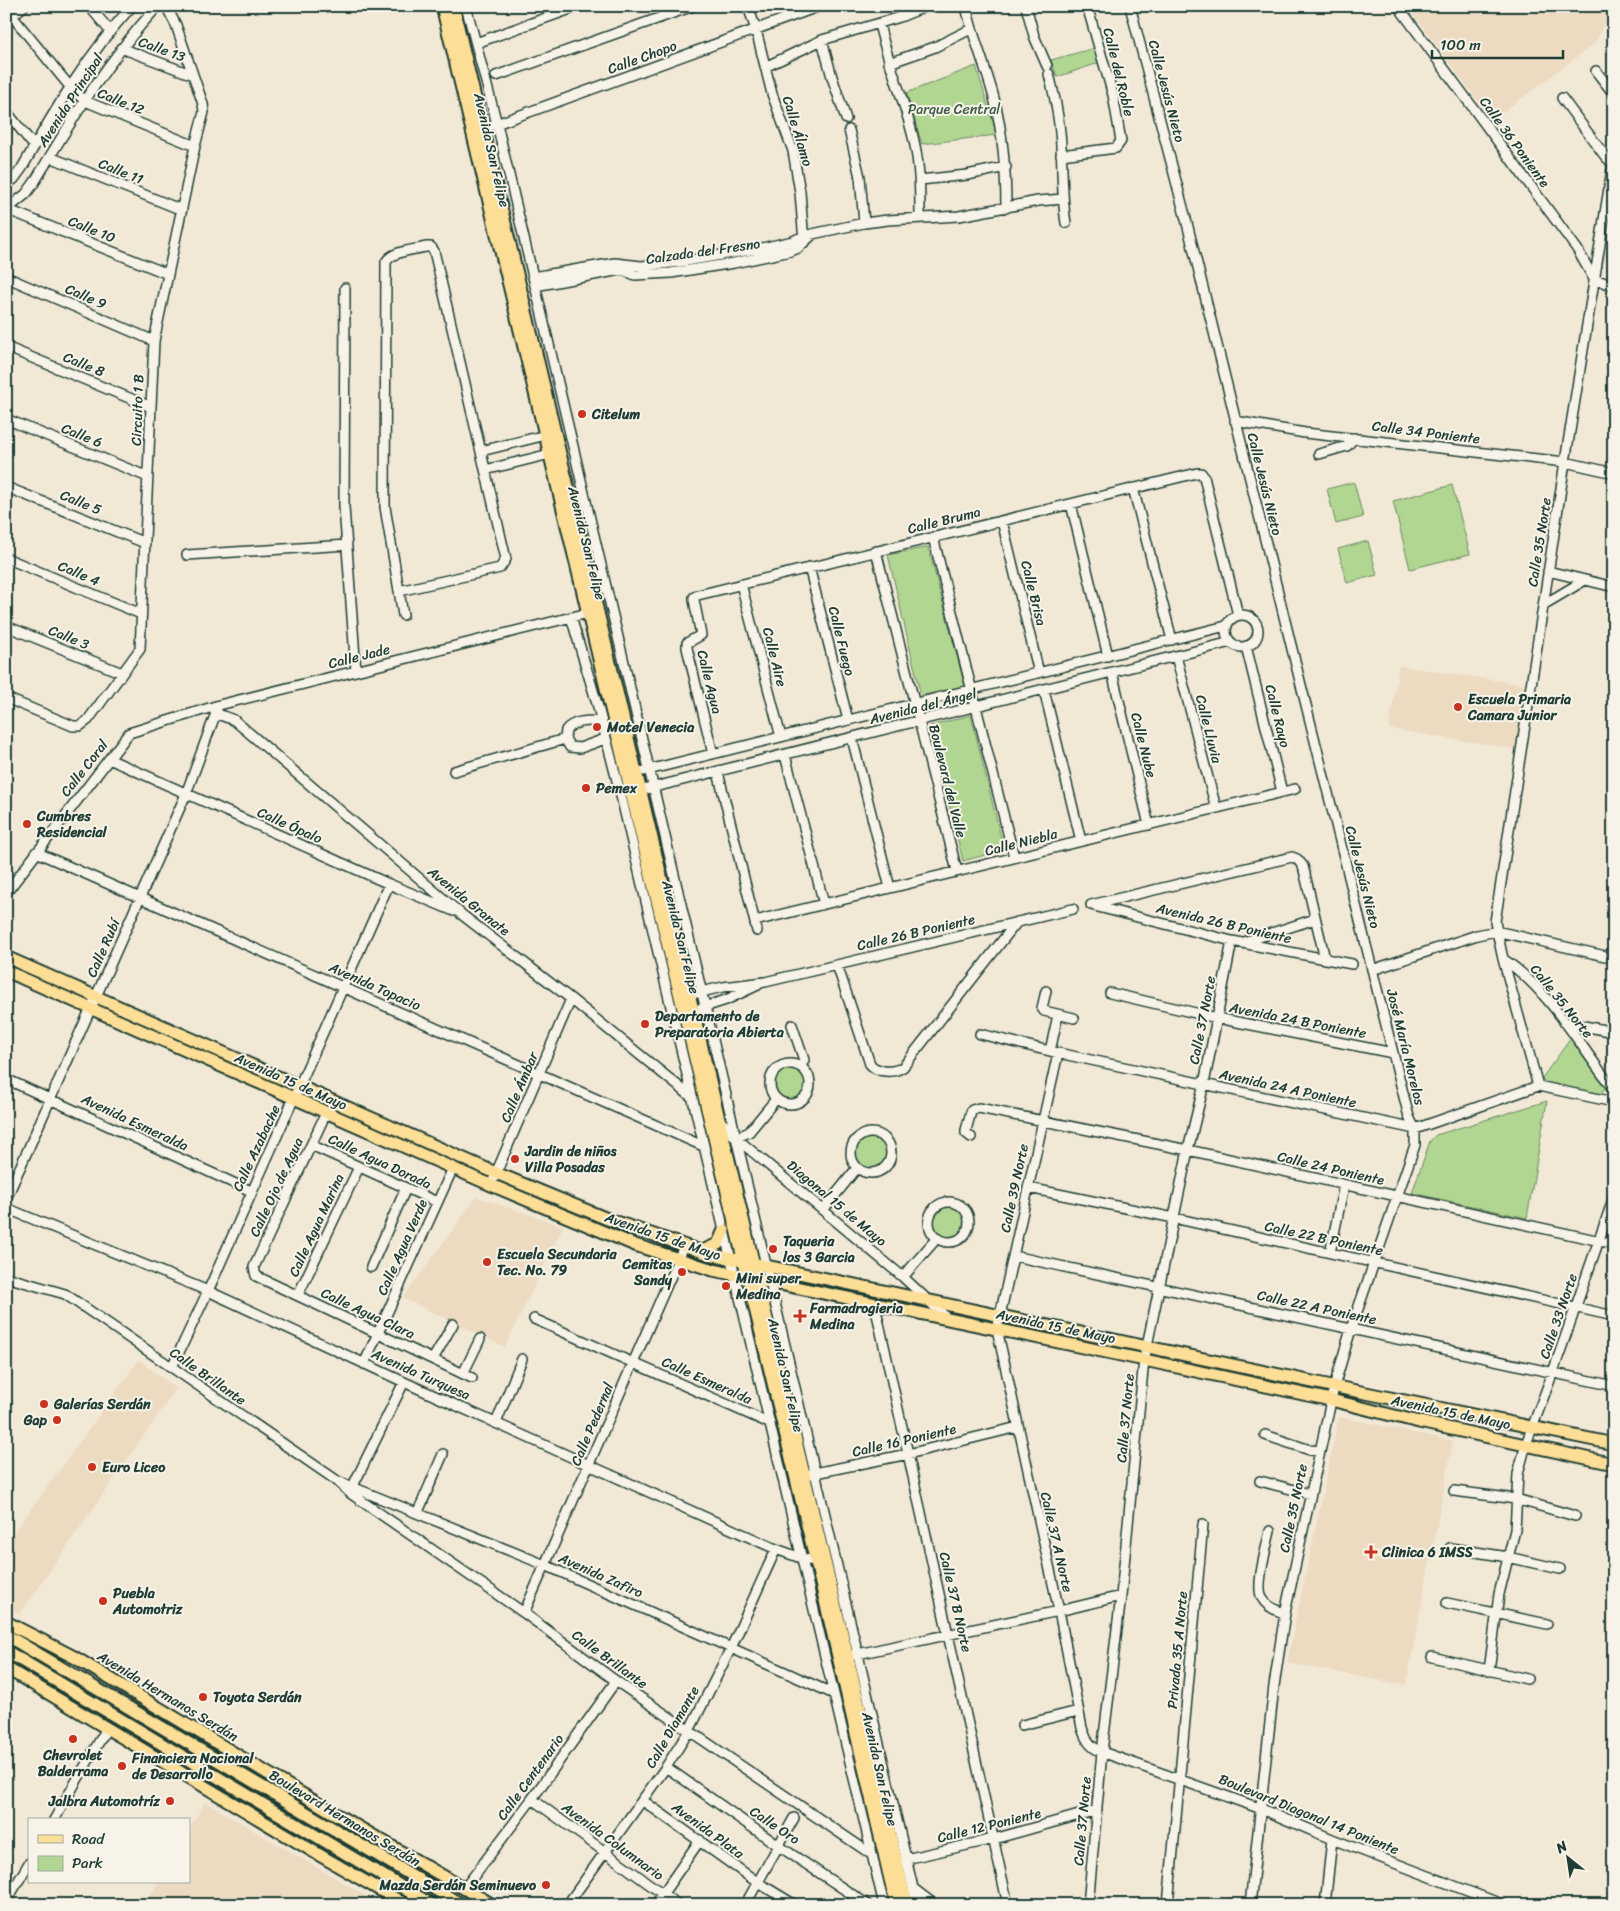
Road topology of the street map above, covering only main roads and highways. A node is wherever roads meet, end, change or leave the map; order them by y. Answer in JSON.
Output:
{"nodes":[{"id":1,"x":442,"y":6,"type":"edge"},
{"id":2,"x":453,"y":6,"type":"edge"},
{"id":3,"x":477,"y":131,"type":"junction"},
{"id":4,"x":550,"y":434,"type":"junction"},
{"id":5,"x":554,"y":453,"type":"junction"},
{"id":6,"x":593,"y":612,"type":"junction"},
{"id":7,"x":626,"y":775,"type":"junction"},
{"id":8,"x":6,"y":957,"type":"edge"},
{"id":9,"x":6,"y":971,"type":"edge"},
{"id":10,"x":688,"y":1012,"type":"junction"},
{"id":11,"x":724,"y":1230,"type":"road end"},
{"id":12,"x":702,"y":1252,"type":"junction"},
{"id":13,"x":748,"y":1263,"type":"junction"},
{"id":14,"x":752,"y":1279,"type":"junction"},
{"id":15,"x":1614,"y":1444,"type":"edge"},
{"id":16,"x":1614,"y":1464,"type":"edge"},
{"id":17,"x":6,"y":1622,"type":"edge"},
{"id":18,"x":6,"y":1635,"type":"edge"},
{"id":19,"x":6,"y":1651,"type":"edge"},
{"id":20,"x":6,"y":1668,"type":"edge"},
{"id":21,"x":138,"y":1696,"type":"junction"},
{"id":22,"x":131,"y":1709,"type":"junction"},
{"id":23,"x":130,"y":1724,"type":"junction"},
{"id":24,"x":144,"y":1732,"type":"junction"},
{"id":25,"x":146,"y":1751,"type":"junction"},
{"id":26,"x":160,"y":1759,"type":"junction"},
{"id":27,"x":241,"y":1808,"type":"junction"},
{"id":28,"x":304,"y":1811,"type":"junction"},
{"id":29,"x":332,"y":1812,"type":"junction"},
{"id":30,"x":286,"y":1817,"type":"junction"},
{"id":31,"x":896,"y":1861,"type":"junction"},
{"id":32,"x":420,"y":1863,"type":"junction"},
{"id":33,"x":406,"y":1905,"type":"edge"},
{"id":34,"x":432,"y":1905,"type":"edge"},
{"id":35,"x":462,"y":1905,"type":"edge"},
{"id":36,"x":493,"y":1905,"type":"edge"},
{"id":37,"x":896,"y":1905,"type":"edge"},
{"id":38,"x":907,"y":1905,"type":"edge"}],
"edges":[{"from":1,"to":3,"type":"main road","name":"Avenida San Felipe"},
{"from":2,"to":3,"type":"main road","name":"Avenida San Felipe"},
{"from":3,"to":4,"type":"main road","name":"Avenida San Felipe"},
{"from":3,"to":4,"type":"main road","name":"Avenida San Felipe"},
{"from":4,"to":5,"type":"main road","name":"Avenida San Felipe"},
{"from":5,"to":6,"type":"main road","name":"Avenida San Felipe"},
{"from":5,"to":6,"type":"main road","name":"Avenida San Felipe"},
{"from":6,"to":7,"type":"main road","name":"Avenida San Felipe"},
{"from":6,"to":7,"type":"main road","name":"Avenida San Felipe"},
{"from":7,"to":10,"type":"main road","name":"Avenida San Felipe"},
{"from":8,"to":12,"type":"main road","name":"Avenida 15 de Mayo"},
{"from":9,"to":14,"type":"main road","name":"Avenida 15 de Mayo"},
{"from":10,"to":13,"type":"main road","name":"Avenida San Felipe"},
{"from":10,"to":13,"type":"main road","name":"Avenida San Felipe"},
{"from":11,"to":12,"type":"main road"},
{"from":12,"to":13,"type":"main road","name":"Avenida 15 de Mayo"},
{"from":13,"to":14,"type":"main road","name":"Avenida San Felipe"},
{"from":13,"to":15,"type":"main road","name":"Avenida 15 de Mayo"},
{"from":14,"to":16,"type":"main road","name":"Avenida 15 de Mayo"},
{"from":14,"to":31,"type":"main road","name":"Avenida San Felipe"},
{"from":17,"to":21,"type":"main road","name":"Avenida Hermanos Serdán"},
{"from":18,"to":22,"type":"main road","name":"Boulevard Hermanos Serdán"},
{"from":19,"to":23,"type":"main road"},
{"from":20,"to":25,"type":"main road"},
{"from":21,"to":22,"type":"main road"},
{"from":21,"to":29,"type":"main road","name":"Avenida Hermanos Serdán"},
{"from":22,"to":28,"type":"main road","name":"Boulevard Hermanos Serdán"},
{"from":23,"to":24,"type":"main road"},
{"from":23,"to":25,"type":"main road"},
{"from":24,"to":26,"type":"main road"},
{"from":24,"to":30,"type":"main road"},
{"from":25,"to":26,"type":"main road"},
{"from":26,"to":27,"type":"main road"},
{"from":27,"to":30,"type":"main road"},
{"from":27,"to":33,"type":"main road"},
{"from":28,"to":29,"type":"main road"},
{"from":28,"to":35,"type":"main road","name":"Boulevard Hermanos Serdán"},
{"from":29,"to":32,"type":"main road","name":"Avenida Hermanos Serdán"},
{"from":30,"to":34,"type":"main road"},
{"from":31,"to":37,"type":"main road","name":"Avenida San Felipe"},
{"from":31,"to":38,"type":"main road","name":"Avenida San Felipe"},
{"from":32,"to":35,"type":"main road"},
{"from":32,"to":36,"type":"main road","name":"Avenida Hermanos Serdán"}]}
